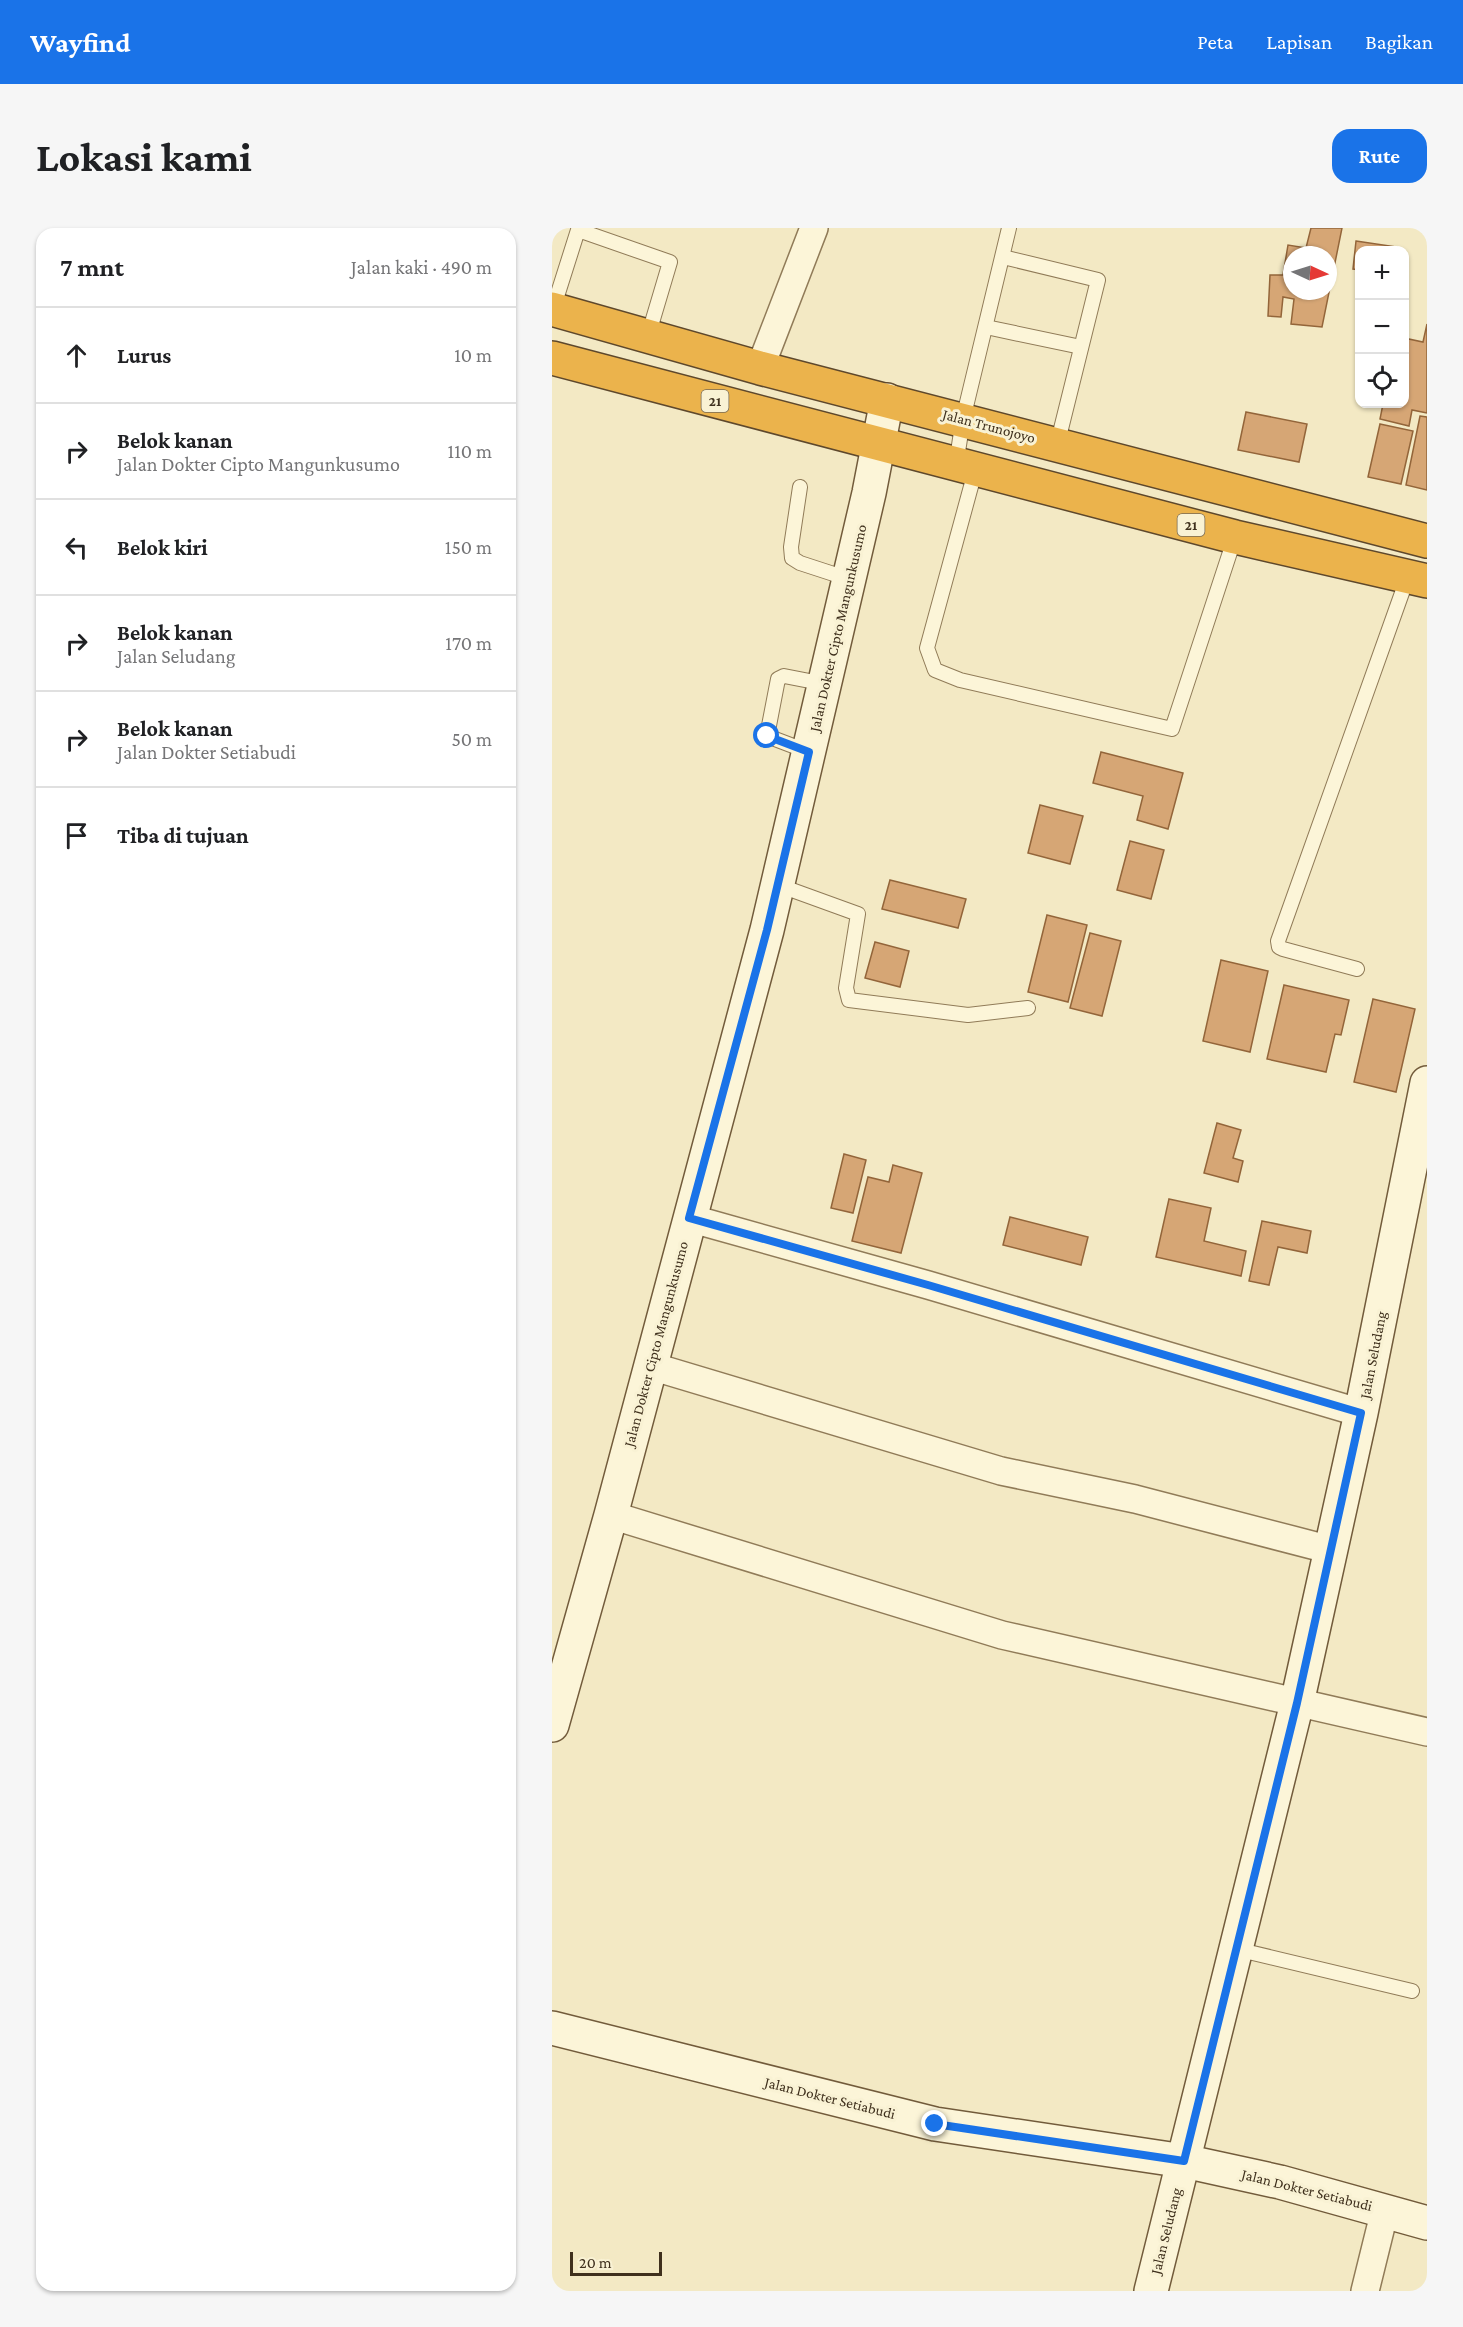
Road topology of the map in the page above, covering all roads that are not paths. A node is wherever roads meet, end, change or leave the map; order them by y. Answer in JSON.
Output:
{"nodes":[{"id":1,"x":814,"y":228,"type":"edge"},
{"id":2,"x":1010,"y":228,"type":"edge"},
{"id":3,"x":1003,"y":257,"type":"junction"},
{"id":4,"x":552,"y":309,"type":"edge"},
{"id":5,"x":986,"y":327,"type":"junction"},
{"id":6,"x":648,"y":336,"type":"junction"},
{"id":7,"x":1081,"y":347,"type":"junction"},
{"id":8,"x":552,"y":358,"type":"edge"},
{"id":9,"x":760,"y":368,"type":"junction"},
{"id":10,"x":887,"y":400,"type":"junction"},
{"id":11,"x":963,"y":419,"type":"junction"},
{"id":12,"x":879,"y":444,"type":"junction"},
{"id":13,"x":1057,"y":445,"type":"junction"},
{"id":14,"x":966,"y":467,"type":"junction"},
{"id":15,"x":800,"y":487,"type":"dead end"},
{"id":16,"x":1236,"y":537,"type":"junction"},
{"id":17,"x":1427,"y":541,"type":"edge"},
{"id":18,"x":1417,"y":578,"type":"edge"},
{"id":19,"x":849,"y":579,"type":"junction"},
{"id":20,"x":825,"y":684,"type":"junction"},
{"id":21,"x":809,"y":752,"type":"junction"},
{"id":22,"x":778,"y":885,"type":"junction"},
{"id":23,"x":1357,"y":969,"type":"dead end"},
{"id":24,"x":1028,"y":1008,"type":"dead end"},
{"id":25,"x":1427,"y":1083,"type":"edge"},
{"id":26,"x":689,"y":1218,"type":"junction"},
{"id":27,"x":651,"y":1366,"type":"junction"},
{"id":28,"x":1361,"y":1413,"type":"junction"},
{"id":29,"x":611,"y":1515,"type":"junction"},
{"id":30,"x":1331,"y":1550,"type":"junction"},
{"id":31,"x":1297,"y":1703,"type":"junction"},
{"id":32,"x":552,"y":1725,"type":"edge"},
{"id":33,"x":1427,"y":1732,"type":"edge"},
{"id":34,"x":1236,"y":1949,"type":"junction"},
{"id":35,"x":1412,"y":1990,"type":"dead end"},
{"id":36,"x":552,"y":2028,"type":"edge"},
{"id":37,"x":1184,"y":2161,"type":"junction"},
{"id":38,"x":1385,"y":2210,"type":"junction"},
{"id":39,"x":1427,"y":2223,"type":"edge"},
{"id":40,"x":1151,"y":2291,"type":"edge"},
{"id":41,"x":1365,"y":2291,"type":"edge"}],
"edges":[{"from":1,"to":9,"type":"street"},
{"from":2,"to":3,"type":"lane"},
{"from":3,"to":5,"type":"lane"},
{"from":3,"to":7,"type":"lane"},
{"from":4,"to":6,"type":"highway","name":"Jalan Trunojoyo"},
{"from":4,"to":6,"type":"lane"},
{"from":5,"to":7,"type":"lane"},
{"from":5,"to":11,"type":"lane"},
{"from":6,"to":9,"type":"highway","name":"Jalan Trunojoyo"},
{"from":7,"to":13,"type":"lane"},
{"from":8,"to":12,"type":"highway","number":"21"},
{"from":9,"to":10,"type":"highway","name":"Jalan Trunojoyo"},
{"from":10,"to":11,"type":"highway","name":"Jalan Trunojoyo"},
{"from":10,"to":12,"type":"street","name":"Jalan Dokter Cipto Mangunkusumo"},
{"from":11,"to":13,"type":"highway","name":"Jalan Trunojoyo"},
{"from":11,"to":14,"type":"lane"},
{"from":12,"to":14,"type":"highway","number":"21"},
{"from":12,"to":19,"type":"street","name":"Jalan Dokter Cipto Mangunkusumo"},
{"from":13,"to":17,"type":"highway","name":"Jalan Trunojoyo"},
{"from":14,"to":16,"type":"highway","number":"21"},
{"from":14,"to":16,"type":"lane"},
{"from":15,"to":19,"type":"lane"},
{"from":16,"to":18,"type":"highway","number":"21"},
{"from":18,"to":23,"type":"lane"},
{"from":19,"to":20,"type":"street","name":"Jalan Dokter Cipto Mangunkusumo"},
{"from":20,"to":21,"type":"street","name":"Jalan Dokter Cipto Mangunkusumo"},
{"from":20,"to":21,"type":"lane"},
{"from":21,"to":22,"type":"street","name":"Jalan Dokter Cipto Mangunkusumo"},
{"from":22,"to":24,"type":"lane"},
{"from":22,"to":26,"type":"street","name":"Jalan Dokter Cipto Mangunkusumo"},
{"from":25,"to":28,"type":"street","name":"Jalan Seludang"},
{"from":26,"to":27,"type":"street","name":"Jalan Dokter Cipto Mangunkusumo"},
{"from":26,"to":28,"type":"street"},
{"from":27,"to":29,"type":"street","name":"Jalan Dokter Cipto Mangunkusumo"},
{"from":27,"to":30,"type":"street"},
{"from":28,"to":30,"type":"street","name":"Jalan Seludang"},
{"from":29,"to":31,"type":"street"},
{"from":29,"to":32,"type":"street","name":"Jalan Dokter Cipto Mangunkusumo"},
{"from":30,"to":31,"type":"street","name":"Jalan Seludang"},
{"from":31,"to":33,"type":"street"},
{"from":31,"to":34,"type":"street","name":"Jalan Seludang"},
{"from":34,"to":35,"type":"lane"},
{"from":34,"to":37,"type":"street","name":"Jalan Seludang"},
{"from":36,"to":37,"type":"street","name":"Jalan Dokter Setiabudi"},
{"from":37,"to":38,"type":"street","name":"Jalan Dokter Setiabudi"},
{"from":37,"to":40,"type":"street","name":"Jalan Seludang"},
{"from":38,"to":39,"type":"street","name":"Jalan Dokter Setiabudi"},
{"from":38,"to":41,"type":"street"}]}
